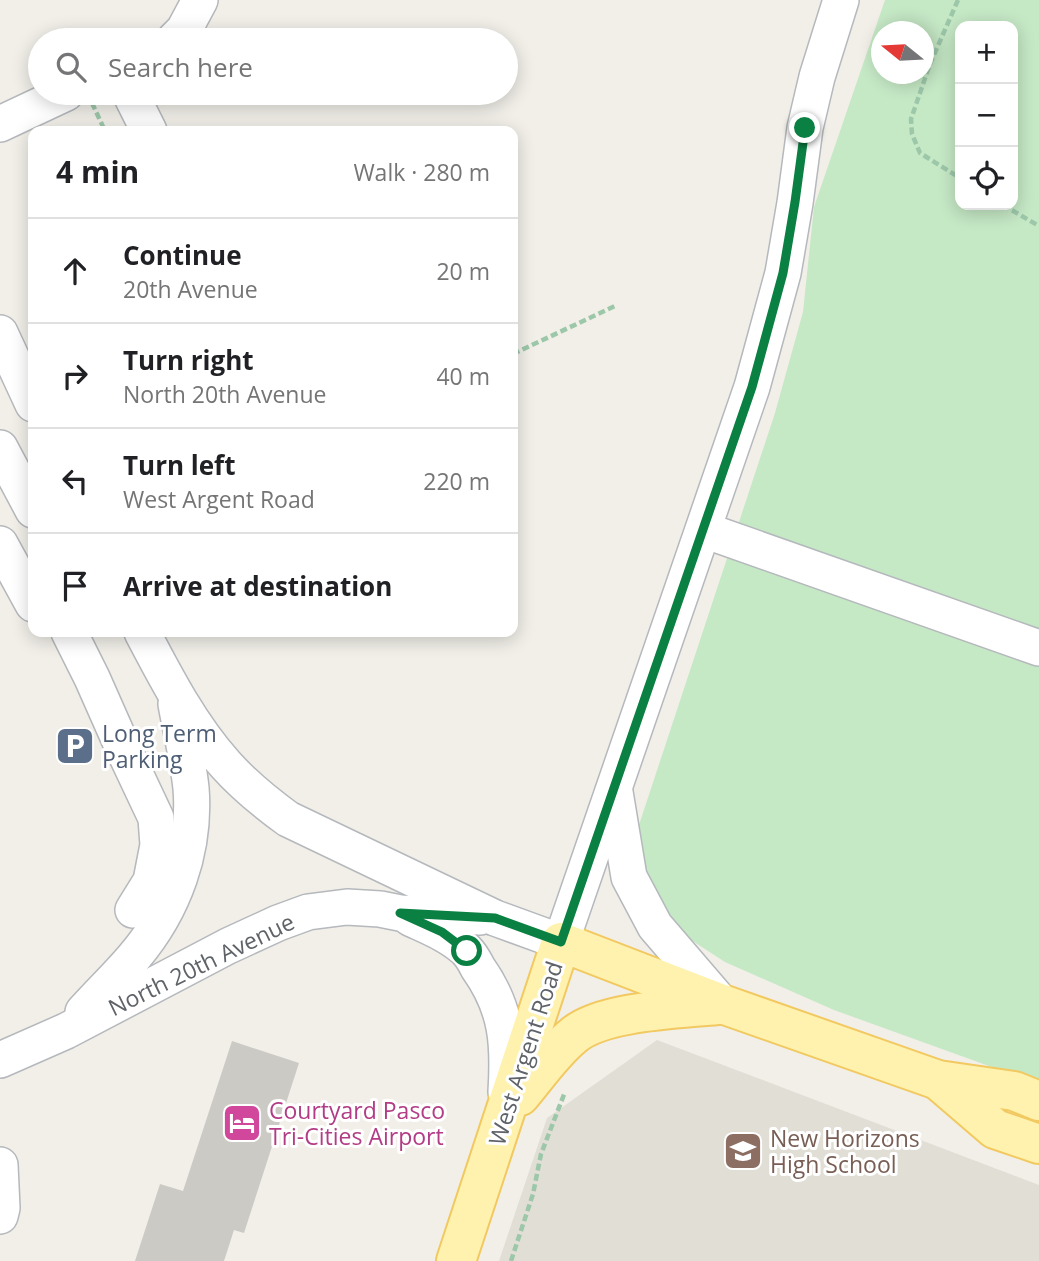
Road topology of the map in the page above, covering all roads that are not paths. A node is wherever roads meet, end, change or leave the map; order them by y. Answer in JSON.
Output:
{"nodes":[{"id":1,"x":200,"y":0,"type":"edge"},
{"id":2,"x":841,"y":0,"type":"edge"},
{"id":3,"x":185,"y":28,"type":"edge"},
{"id":4,"x":55,"y":105,"type":"edge"},
{"id":5,"x":136,"y":105,"type":"edge"},
{"id":6,"x":0,"y":124,"type":"edge"},
{"id":7,"x":146,"y":126,"type":"edge"},
{"id":8,"x":0,"y":333,"type":"edge"},
{"id":9,"x":28,"y":393,"type":"edge"},
{"id":10,"x":0,"y":448,"type":"edge"},
{"id":11,"x":28,"y":501,"type":"edge"},
{"id":12,"x":704,"y":530,"type":"junction"},
{"id":13,"x":0,"y":544,"type":"edge"},
{"id":14,"x":28,"y":595,"type":"edge"},
{"id":15,"x":72,"y":637,"type":"edge"},
{"id":16,"x":145,"y":637,"type":"edge"},
{"id":17,"x":1039,"y":648,"type":"edge"},
{"id":18,"x":174,"y":694,"type":"junction"},
{"id":19,"x":615,"y":788,"type":"junction"},
{"id":20,"x":133,"y":910,"type":"dead end"},
{"id":21,"x":400,"y":913,"type":"junction"},
{"id":22,"x":495,"y":918,"type":"junction"},
{"id":23,"x":561,"y":942,"type":"junction"},
{"id":24,"x":722,"y":1004,"type":"junction"},
{"id":25,"x":66,"y":1031,"type":"junction"},
{"id":26,"x":0,"y":1060,"type":"edge"},
{"id":27,"x":937,"y":1080,"type":"junction"},
{"id":28,"x":1039,"y":1101,"type":"edge"},
{"id":29,"x":505,"y":1114,"type":"junction"},
{"id":30,"x":1039,"y":1144,"type":"edge"},
{"id":31,"x":0,"y":1165,"type":"edge"},
{"id":32,"x":0,"y":1216,"type":"edge"},
{"id":33,"x":456,"y":1261,"type":"edge"}],
"edges":[{"from":1,"to":3,"type":"street"},
{"from":2,"to":12,"type":"street","name":"West Argent Road"},
{"from":4,"to":6,"type":"street"},
{"from":5,"to":7,"type":"street"},
{"from":8,"to":9,"type":"street"},
{"from":10,"to":11,"type":"street"},
{"from":12,"to":17,"type":"street"},
{"from":12,"to":19,"type":"street","name":"West Argent Road"},
{"from":13,"to":14,"type":"street"},
{"from":15,"to":20,"type":"street"},
{"from":16,"to":18,"type":"street","name":"North 20th Avenue"},
{"from":18,"to":22,"type":"street","name":"North 20th Avenue"},
{"from":18,"to":25,"type":"street"},
{"from":19,"to":23,"type":"street","name":"West Argent Road"},
{"from":19,"to":24,"type":"street"},
{"from":21,"to":22,"type":"street","name":"North 20th Avenue"},
{"from":21,"to":25,"type":"street","name":"North 20th Avenue"},
{"from":21,"to":29,"type":"street"},
{"from":22,"to":23,"type":"street","name":"North 20th Avenue"},
{"from":23,"to":24,"type":"main road"},
{"from":23,"to":29,"type":"main road","name":"West Argent Road"},
{"from":24,"to":27,"type":"main road"},
{"from":24,"to":29,"type":"main road"},
{"from":25,"to":26,"type":"street","name":"North 20th Avenue"},
{"from":27,"to":28,"type":"main road"},
{"from":27,"to":30,"type":"main road"},
{"from":29,"to":33,"type":"main road","name":"West Argent Road"},
{"from":31,"to":32,"type":"street"}]}
